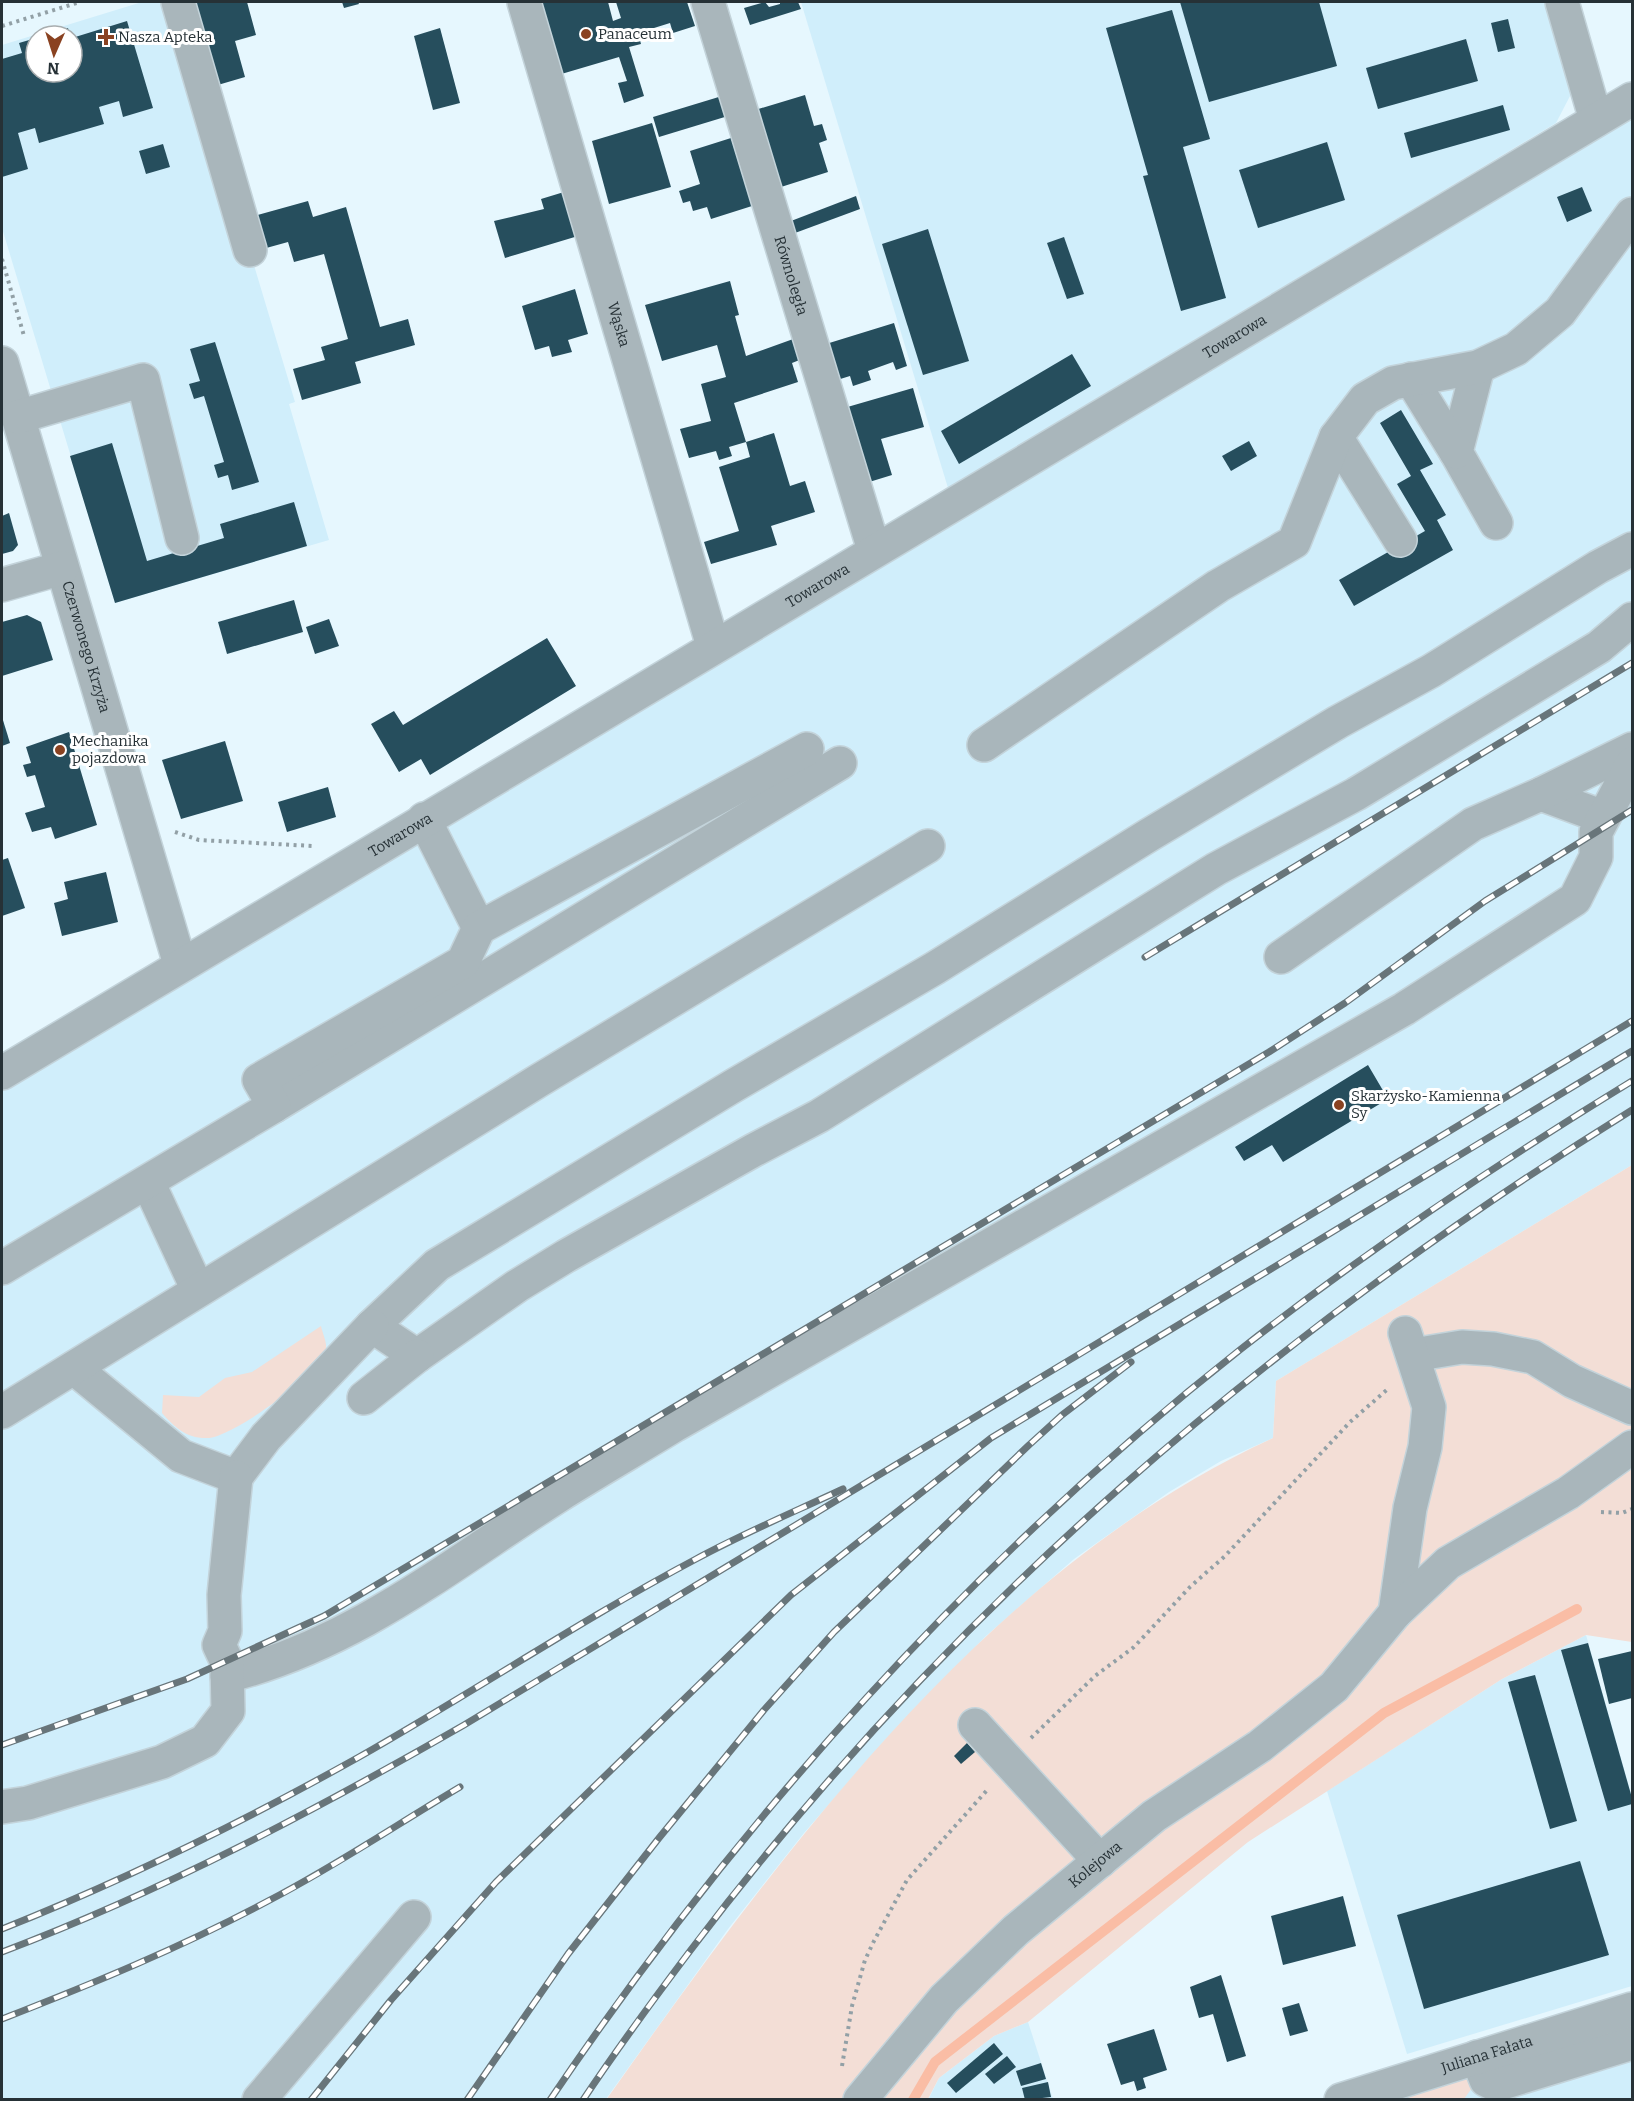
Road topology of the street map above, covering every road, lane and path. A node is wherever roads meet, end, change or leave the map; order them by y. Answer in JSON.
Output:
{"nodes":[{"id":1,"x":80,"y":2,"type":"edge"},
{"id":2,"x":178,"y":2,"type":"edge"},
{"id":3,"x":524,"y":2,"type":"edge"},
{"id":4,"x":708,"y":2,"type":"edge"},
{"id":5,"x":1562,"y":2,"type":"edge"},
{"id":6,"x":2,"y":26,"type":"edge"},
{"id":7,"x":1632,"y":99,"type":"edge"},
{"id":8,"x":1596,"y":120,"type":"junction"},
{"id":9,"x":1632,"y":214,"type":"edge"},
{"id":10,"x":250,"y":250,"type":"dead end"},
{"id":11,"x":2,"y":363,"type":"edge"},
{"id":12,"x":1478,"y":367,"type":"junction"},
{"id":13,"x":1412,"y":379,"type":"junction"},
{"id":14,"x":18,"y":417,"type":"junction"},
{"id":15,"x":1336,"y":437,"type":"junction"},
{"id":16,"x":1456,"y":452,"type":"junction"},
{"id":17,"x":1496,"y":523,"type":"dead end"},
{"id":18,"x":182,"y":538,"type":"dead end"},
{"id":19,"x":1400,"y":540,"type":"dead end"},
{"id":20,"x":1632,"y":549,"type":"edge"},
{"id":21,"x":874,"y":550,"type":"junction"},
{"id":22,"x":62,"y":568,"type":"junction"},
{"id":23,"x":2,"y":585,"type":"edge"},
{"id":24,"x":1632,"y":619,"type":"edge"},
{"id":25,"x":713,"y":646,"type":"junction"},
{"id":26,"x":984,"y":745,"type":"dead end"},
{"id":27,"x":807,"y":749,"type":"dead end"},
{"id":28,"x":1632,"y":749,"type":"edge"},
{"id":29,"x":840,"y":763,"type":"dead end"},
{"id":30,"x":1632,"y":764,"type":"edge"},
{"id":31,"x":1541,"y":794,"type":"junction"},
{"id":32,"x":1603,"y":817,"type":"junction"},
{"id":33,"x":424,"y":819,"type":"junction"},
{"id":34,"x":170,"y":830,"type":"dead end"},
{"id":35,"x":314,"y":846,"type":"dead end"},
{"id":36,"x":928,"y":846,"type":"dead end"},
{"id":37,"x":480,"y":928,"type":"junction"},
{"id":38,"x":1281,"y":957,"type":"dead end"},
{"id":39,"x":180,"y":964,"type":"junction"},
{"id":40,"x":2,"y":1073,"type":"edge"},
{"id":41,"x":274,"y":1106,"type":"junction"},
{"id":42,"x":148,"y":1182,"type":"junction"},
{"id":43,"x":2,"y":1268,"type":"edge"},
{"id":44,"x":198,"y":1290,"type":"junction"},
{"id":45,"x":372,"y":1326,"type":"junction"},
{"id":46,"x":1412,"y":1353,"type":"junction"},
{"id":47,"x":417,"y":1356,"type":"junction"},
{"id":48,"x":74,"y":1368,"type":"junction"},
{"id":49,"x":364,"y":1398,"type":"dead end"},
{"id":50,"x":1632,"y":1408,"type":"edge"},
{"id":51,"x":2,"y":1413,"type":"edge"},
{"id":52,"x":1632,"y":1447,"type":"edge"},
{"id":53,"x":236,"y":1477,"type":"junction"},
{"id":54,"x":1395,"y":1613,"type":"junction"},
{"id":55,"x":227,"y":1676,"type":"junction"},
{"id":56,"x":975,"y":1725,"type":"dead end"},
{"id":57,"x":1010,"y":1763,"type":"junction"},
{"id":58,"x":2,"y":1808,"type":"edge"},
{"id":59,"x":1100,"y":1860,"type":"junction"},
{"id":60,"x":414,"y":1917,"type":"dead end"},
{"id":61,"x":1632,"y":2009,"type":"edge"},
{"id":62,"x":1632,"y":2043,"type":"edge"},
{"id":63,"x":842,"y":2069,"type":"dead end"},
{"id":64,"x":1485,"y":2080,"type":"edge"},
{"id":65,"x":259,"y":2100,"type":"edge"},
{"id":66,"x":860,"y":2100,"type":"edge"},
{"id":67,"x":1341,"y":2100,"type":"edge"}],
"edges":[{"from":1,"to":6,"type":"path"},
{"from":2,"to":10,"type":"street"},
{"from":3,"to":25,"type":"street","name":"Wąska"},
{"from":4,"to":21,"type":"street","name":"Równoległa"},
{"from":5,"to":8,"type":"street"},
{"from":7,"to":8,"type":"street","name":"Towarowa"},
{"from":8,"to":21,"type":"street","name":"Towarowa"},
{"from":9,"to":12,"type":"street"},
{"from":11,"to":14,"type":"street","name":"Czerwonego Krzyża"},
{"from":12,"to":13,"type":"street"},
{"from":12,"to":16,"type":"street"},
{"from":13,"to":15,"type":"street"},
{"from":13,"to":16,"type":"street"},
{"from":14,"to":18,"type":"street"},
{"from":14,"to":22,"type":"street","name":"Czerwonego Krzyża"},
{"from":15,"to":19,"type":"street"},
{"from":15,"to":26,"type":"street"},
{"from":16,"to":17,"type":"street"},
{"from":20,"to":45,"type":"street"},
{"from":21,"to":25,"type":"street","name":"Towarowa"},
{"from":22,"to":23,"type":"street"},
{"from":22,"to":39,"type":"street","name":"Czerwonego Krzyża"},
{"from":24,"to":47,"type":"street"},
{"from":25,"to":33,"type":"street","name":"Towarowa"},
{"from":27,"to":37,"type":"street"},
{"from":28,"to":31,"type":"street"},
{"from":29,"to":41,"type":"street"},
{"from":30,"to":32,"type":"street"},
{"from":31,"to":32,"type":"street"},
{"from":31,"to":38,"type":"street"},
{"from":32,"to":55,"type":"street"},
{"from":33,"to":37,"type":"street"},
{"from":33,"to":39,"type":"street","name":"Towarowa"},
{"from":34,"to":35,"type":"path"},
{"from":36,"to":44,"type":"street"},
{"from":37,"to":41,"type":"street"},
{"from":39,"to":40,"type":"street","name":"Towarowa"},
{"from":41,"to":42,"type":"street"},
{"from":42,"to":43,"type":"street"},
{"from":42,"to":44,"type":"street"},
{"from":44,"to":48,"type":"street"},
{"from":45,"to":47,"type":"street"},
{"from":45,"to":53,"type":"street"},
{"from":46,"to":50,"type":"street"},
{"from":46,"to":54,"type":"street"},
{"from":46,"to":57,"type":"path"},
{"from":47,"to":49,"type":"street"},
{"from":48,"to":51,"type":"street"},
{"from":48,"to":53,"type":"street"},
{"from":52,"to":54,"type":"street","name":"Kolejowa"},
{"from":53,"to":55,"type":"street"},
{"from":54,"to":59,"type":"street","name":"Kolejowa"},
{"from":55,"to":58,"type":"street"},
{"from":56,"to":57,"type":"street"},
{"from":57,"to":59,"type":"street"},
{"from":57,"to":63,"type":"path"},
{"from":59,"to":66,"type":"street","name":"Kolejowa"},
{"from":60,"to":65,"type":"street"},
{"from":61,"to":64,"type":"street","name":"Juliana Fałata"},
{"from":62,"to":64,"type":"street"},
{"from":64,"to":67,"type":"street","name":"Juliana Fałata"}]}
